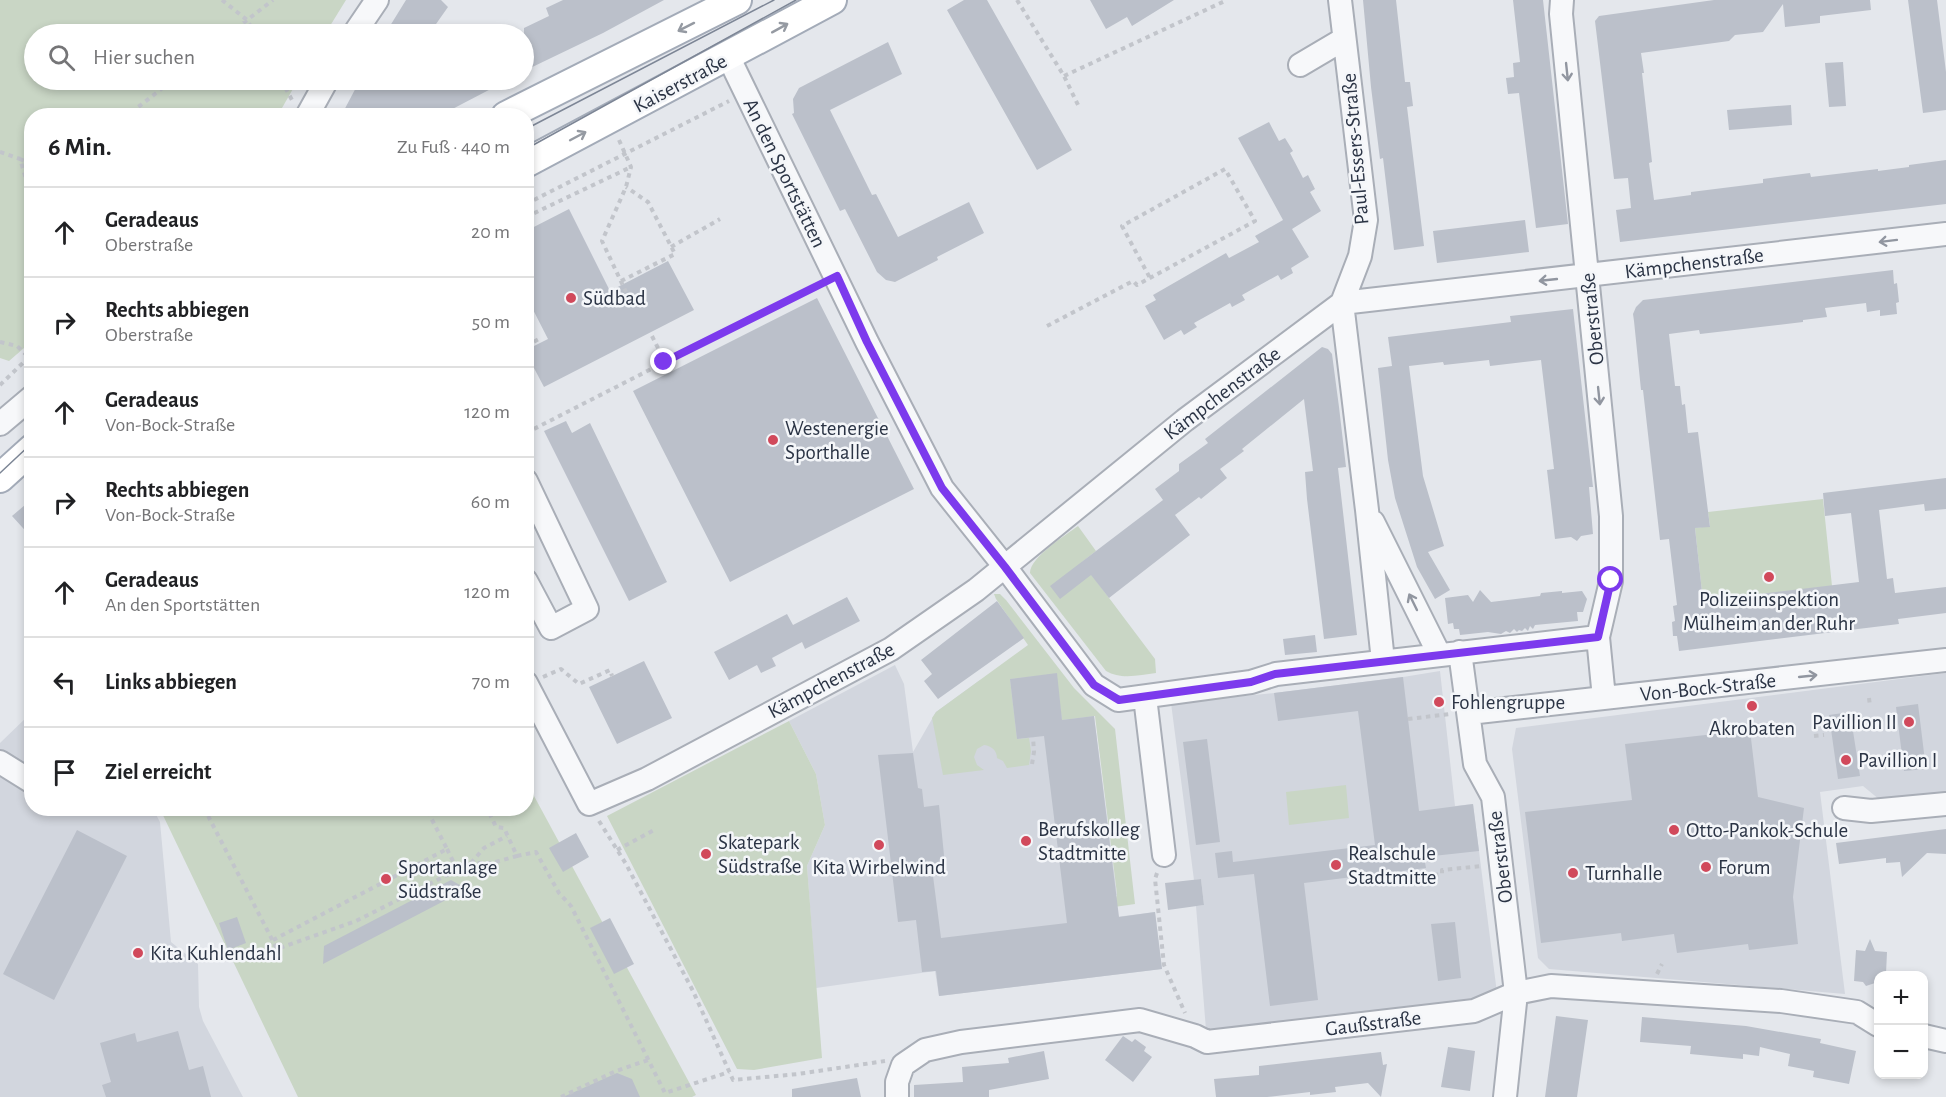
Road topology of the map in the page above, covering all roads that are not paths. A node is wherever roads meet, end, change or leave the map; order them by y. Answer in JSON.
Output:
{"nodes":[{"id":1,"x":377,"y":0,"type":"edge"},
{"id":2,"x":737,"y":0,"type":"edge"},
{"id":3,"x":832,"y":0,"type":"edge"},
{"id":4,"x":1340,"y":0,"type":"edge"},
{"id":5,"x":1562,"y":0,"type":"edge"},
{"id":6,"x":361,"y":24,"type":"edge"},
{"id":7,"x":1344,"y":39,"type":"junction"},
{"id":8,"x":729,"y":56,"type":"junction"},
{"id":9,"x":1300,"y":65,"type":"dead end"},
{"id":10,"x":319,"y":90,"type":"edge"},
{"id":11,"x":304,"y":108,"type":"edge"},
{"id":12,"x":522,"y":108,"type":"edge"},
{"id":13,"x":534,"y":160,"type":"edge"},
{"id":14,"x":1946,"y":234,"type":"edge"},
{"id":15,"x":1587,"y":275,"type":"junction"},
{"id":16,"x":1342,"y":303,"type":"junction"},
{"id":17,"x":24,"y":404,"type":"edge"},
{"id":18,"x":0,"y":424,"type":"edge"},
{"id":19,"x":24,"y":456,"type":"edge"},
{"id":20,"x":0,"y":478,"type":"edge"},
{"id":21,"x":534,"y":498,"type":"edge"},
{"id":22,"x":1367,"y":510,"type":"junction"},
{"id":23,"x":1005,"y":567,"type":"junction"},
{"id":24,"x":534,"y":598,"type":"edge"},
{"id":25,"x":1598,"y":637,"type":"junction"},
{"id":26,"x":1449,"y":653,"type":"junction"},
{"id":27,"x":1946,"y":660,"type":"edge"},
{"id":28,"x":1383,"y":661,"type":"junction"},
{"id":29,"x":1145,"y":697,"type":"junction"},
{"id":30,"x":534,"y":698,"type":"edge"},
{"id":31,"x":1604,"y":698,"type":"junction"},
{"id":32,"x":1469,"y":713,"type":"junction"},
{"id":33,"x":0,"y":762,"type":"edge"},
{"id":34,"x":24,"y":778,"type":"edge"},
{"id":35,"x":1946,"y":804,"type":"edge"},
{"id":36,"x":1844,"y":808,"type":"dead end"},
{"id":37,"x":1164,"y":855,"type":"road end"},
{"id":38,"x":1516,"y":993,"type":"junction"},
{"id":39,"x":1874,"y":1022,"type":"edge"},
{"id":40,"x":1928,"y":1037,"type":"edge"},
{"id":41,"x":1946,"y":1041,"type":"edge"},
{"id":42,"x":897,"y":1097,"type":"edge"},
{"id":43,"x":1505,"y":1097,"type":"edge"}],
"edges":[{"from":1,"to":6,"type":"street"},
{"from":2,"to":12,"type":"main road","one_way":true},
{"from":8,"to":3,"type":"main road","name":"Kaiserstraße","one_way":true},
{"from":4,"to":7,"type":"street","name":"Paul-Essers-Straße"},
{"from":5,"to":15,"type":"street","name":"Oberstraße","one_way":true},
{"from":7,"to":9,"type":"street"},
{"from":7,"to":16,"type":"street","name":"Paul-Essers-Straße"},
{"from":13,"to":8,"type":"main road","name":"Kaiserstraße","one_way":true},
{"from":8,"to":23,"type":"street","name":"An den Sportstätten"},
{"from":10,"to":11,"type":"street"},
{"from":14,"to":15,"type":"street","name":"Kämpchenstraße","one_way":true},
{"from":15,"to":16,"type":"street","name":"Kämpchenstraße","one_way":true},
{"from":15,"to":25,"type":"street","name":"Oberstraße","one_way":true},
{"from":16,"to":22,"type":"street","name":"Paul-Essers-Straße"},
{"from":16,"to":23,"type":"street","name":"Kämpchenstraße"},
{"from":17,"to":18,"type":"street"},
{"from":19,"to":20,"type":"main road"},
{"from":21,"to":24,"type":"street"},
{"from":26,"to":22,"type":"street","name":"Paul-Essers-Straße","one_way":true},
{"from":22,"to":28,"type":"street","name":"Paul-Essers-Straße"},
{"from":23,"to":29,"type":"street"},
{"from":23,"to":30,"type":"street","name":"Kämpchenstraße"},
{"from":25,"to":26,"type":"street"},
{"from":25,"to":31,"type":"street","name":"Oberstraße"},
{"from":26,"to":28,"type":"street"},
{"from":26,"to":32,"type":"street","name":"Oberstraße"},
{"from":31,"to":27,"type":"street","name":"Von-Bock-Straße","one_way":true},
{"from":28,"to":29,"type":"street"},
{"from":29,"to":37,"type":"street"},
{"from":31,"to":32,"type":"street","name":"Von-Bock-Straße"},
{"from":32,"to":38,"type":"street","name":"Oberstraße"},
{"from":33,"to":34,"type":"street"},
{"from":35,"to":36,"type":"street"},
{"from":38,"to":39,"type":"street","name":"Gaußstraße"},
{"from":38,"to":42,"type":"street","name":"Gaußstraße"},
{"from":38,"to":43,"type":"street","name":"Oberstraße"},
{"from":40,"to":41,"type":"street"}]}
